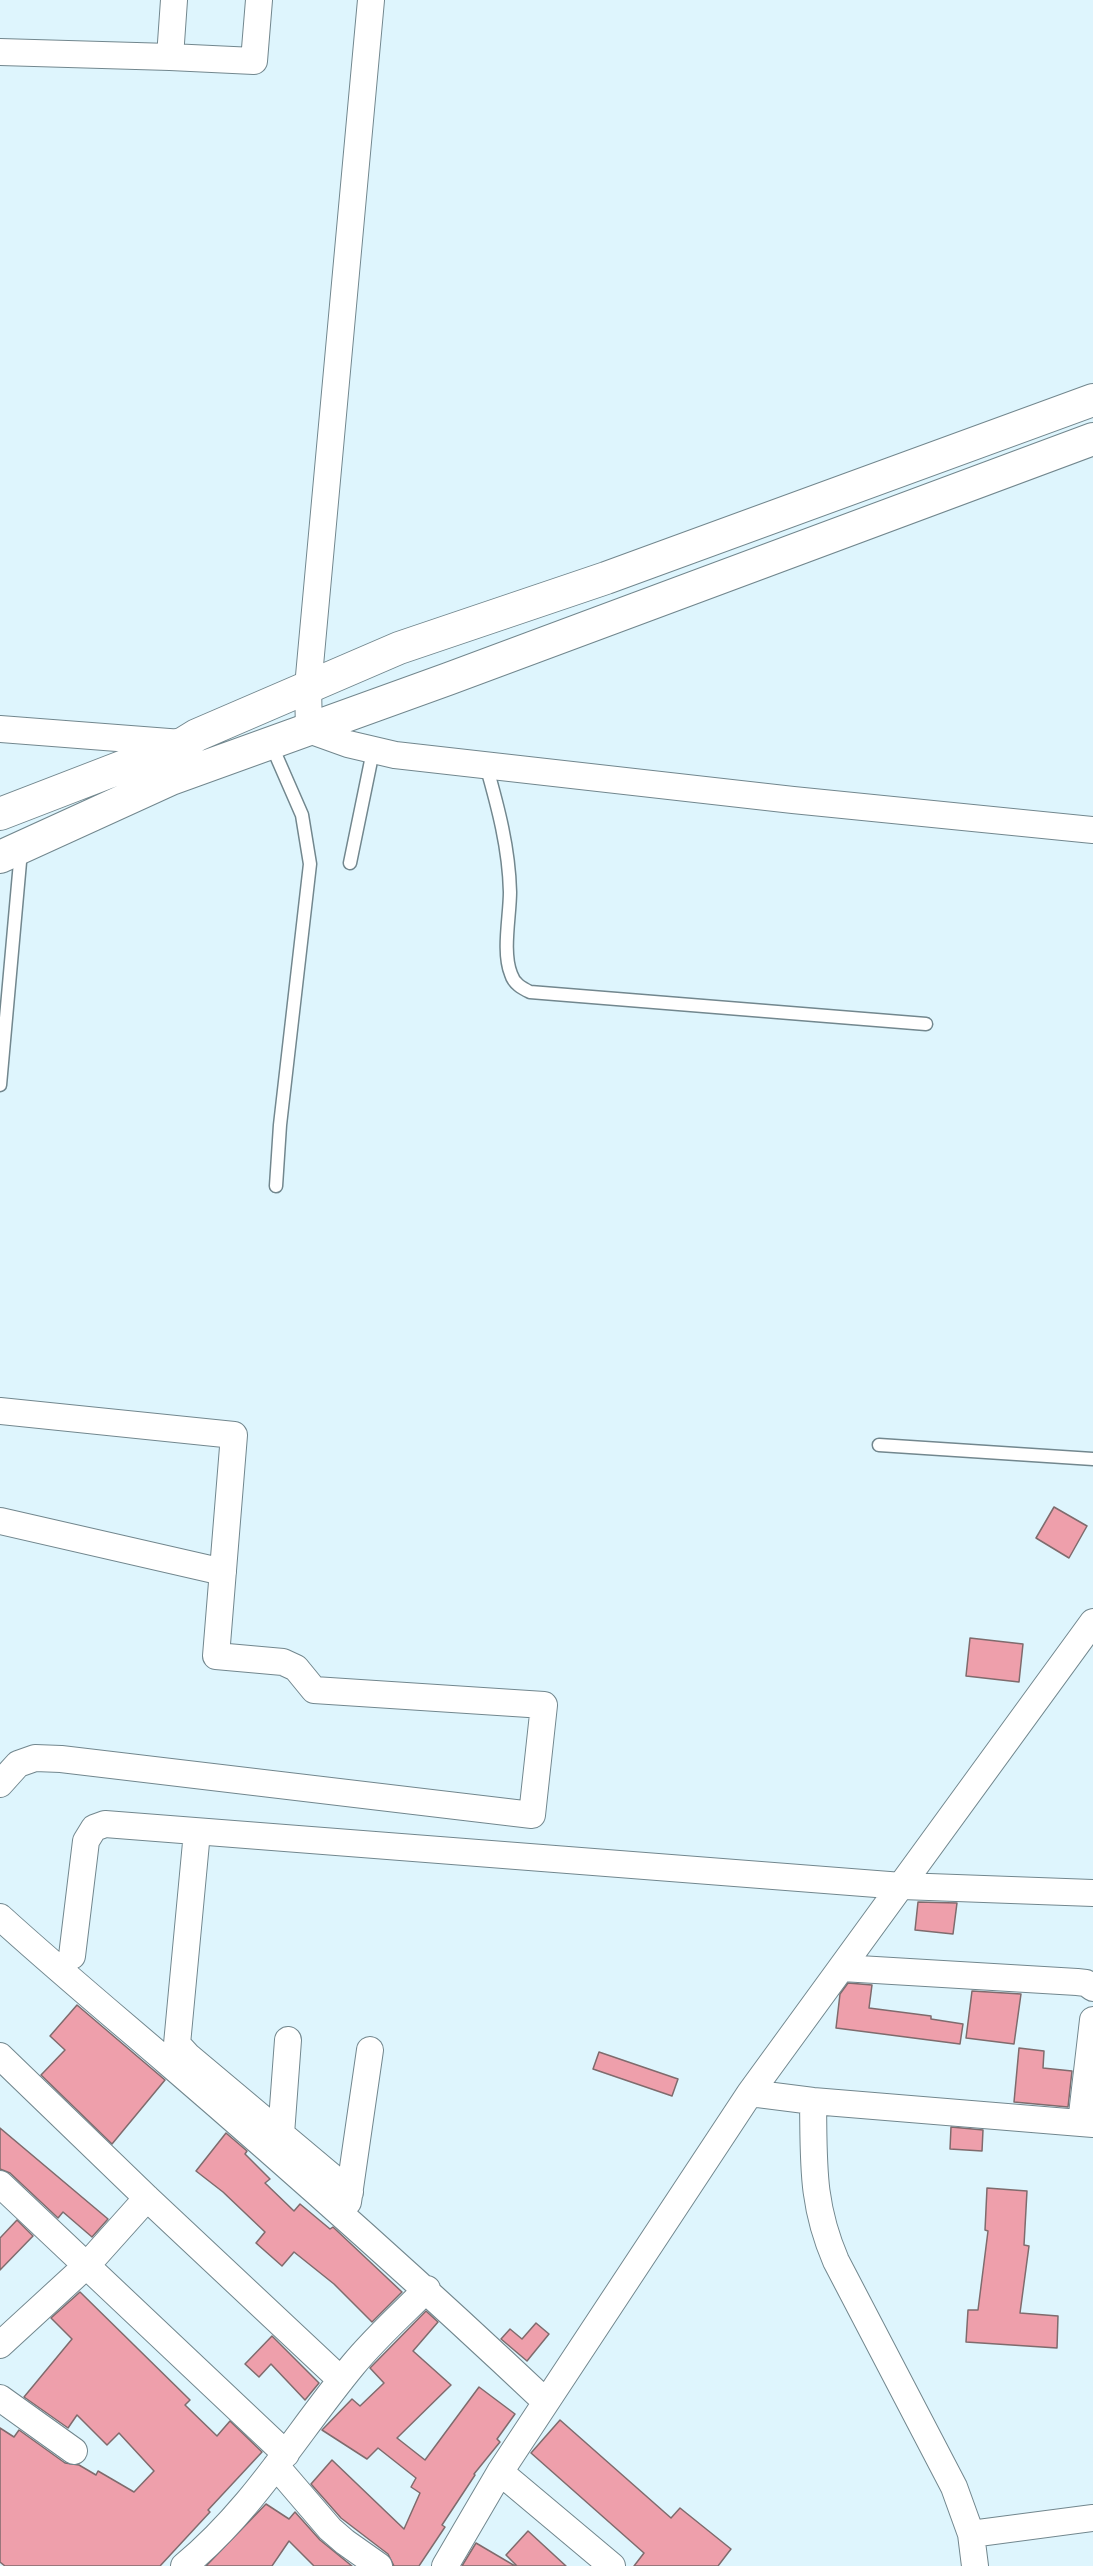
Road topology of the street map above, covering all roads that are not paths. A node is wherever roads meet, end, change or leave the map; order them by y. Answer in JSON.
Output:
{"nodes":[{"id":1,"x":174,"y":0,"type":"edge"},
{"id":2,"x":258,"y":0,"type":"edge"},
{"id":3,"x":371,"y":0,"type":"edge"},
{"id":4,"x":0,"y":52,"type":"edge"},
{"id":5,"x":170,"y":57,"type":"junction"},
{"id":6,"x":1093,"y":400,"type":"edge"},
{"id":7,"x":1093,"y":439,"type":"edge"},
{"id":8,"x":308,"y":687,"type":"junction"},
{"id":9,"x":0,"y":729,"type":"edge"},
{"id":10,"x":309,"y":730,"type":"junction"},
{"id":11,"x":184,"y":743,"type":"junction"},
{"id":12,"x":270,"y":743,"type":"junction"},
{"id":13,"x":373,"y":751,"type":"junction"},
{"id":14,"x":214,"y":763,"type":"junction"},
{"id":15,"x":486,"y":765,"type":"junction"},
{"id":16,"x":0,"y":814,"type":"edge"},
{"id":17,"x":1093,"y":830,"type":"edge"},
{"id":18,"x":11,"y":852,"type":"edge"},
{"id":19,"x":350,"y":863,"type":"dead end"},
{"id":20,"x":926,"y":1024,"type":"dead end"},
{"id":21,"x":0,"y":1085,"type":"edge"},
{"id":22,"x":276,"y":1186,"type":"dead end"},
{"id":23,"x":0,"y":1411,"type":"edge"},
{"id":24,"x":879,"y":1445,"type":"dead end"},
{"id":25,"x":1093,"y":1459,"type":"edge"},
{"id":26,"x":0,"y":1521,"type":"edge"},
{"id":27,"x":223,"y":1572,"type":"junction"},
{"id":28,"x":1093,"y":1622,"type":"edge"},
{"id":29,"x":3,"y":1777,"type":"edge"},
{"id":30,"x":197,"y":1832,"type":"junction"},
{"id":31,"x":902,"y":1886,"type":"junction"},
{"id":32,"x":1093,"y":1893,"type":"edge"},
{"id":33,"x":0,"y":1917,"type":"edge"},
{"id":34,"x":72,"y":1956,"type":"dead end"},
{"id":35,"x":842,"y":1968,"type":"junction"},
{"id":36,"x":1093,"y":1988,"type":"edge"},
{"id":37,"x":1093,"y":2020,"type":"edge"},
{"id":38,"x":288,"y":2040,"type":"dead end"},
{"id":39,"x":370,"y":2050,"type":"dead end"},
{"id":40,"x":0,"y":2056,"type":"edge"},
{"id":41,"x":750,"y":2093,"type":"junction"},
{"id":42,"x":813,"y":2101,"type":"junction"},
{"id":43,"x":1087,"y":2124,"type":"edge"},
{"id":44,"x":281,"y":2134,"type":"junction"},
{"id":45,"x":0,"y":2184,"type":"edge"},
{"id":46,"x":147,"y":2198,"type":"junction"},
{"id":47,"x":87,"y":2265,"type":"junction"},
{"id":48,"x":427,"y":2289,"type":"junction"},
{"id":49,"x":0,"y":2345,"type":"edge"},
{"id":50,"x":341,"y":2379,"type":"junction"},
{"id":51,"x":0,"y":2398,"type":"edge"},
{"id":52,"x":546,"y":2402,"type":"junction"},
{"id":53,"x":74,"y":2451,"type":"dead end"},
{"id":54,"x":281,"y":2460,"type":"junction"},
{"id":55,"x":500,"y":2472,"type":"junction"},
{"id":56,"x":1093,"y":2518,"type":"edge"},
{"id":57,"x":971,"y":2534,"type":"junction"},
{"id":58,"x":184,"y":2566,"type":"edge"},
{"id":59,"x":379,"y":2566,"type":"edge"},
{"id":60,"x":445,"y":2566,"type":"edge"},
{"id":61,"x":612,"y":2566,"type":"edge"},
{"id":62,"x":975,"y":2566,"type":"edge"}],
"edges":[{"from":1,"to":5,"type":"street"},
{"from":2,"to":5,"type":"street"},
{"from":3,"to":8,"type":"street"},
{"from":4,"to":5,"type":"street"},
{"from":6,"to":8,"type":"street"},
{"from":7,"to":10,"type":"street"},
{"from":8,"to":10,"type":"street"},
{"from":8,"to":11,"type":"street"},
{"from":9,"to":11,"type":"street"},
{"from":10,"to":12,"type":"street"},
{"from":10,"to":13,"type":"street"},
{"from":11,"to":14,"type":"street"},
{"from":11,"to":16,"type":"street"},
{"from":12,"to":14,"type":"street"},
{"from":12,"to":22,"type":"lane"},
{"from":13,"to":15,"type":"street"},
{"from":13,"to":19,"type":"lane"},
{"from":14,"to":18,"type":"street"},
{"from":15,"to":17,"type":"street"},
{"from":15,"to":20,"type":"lane"},
{"from":18,"to":21,"type":"lane"},
{"from":23,"to":27,"type":"street"},
{"from":24,"to":25,"type":"lane"},
{"from":26,"to":27,"type":"street"},
{"from":27,"to":29,"type":"street"},
{"from":28,"to":31,"type":"street"},
{"from":30,"to":31,"type":"street"},
{"from":30,"to":34,"type":"street"},
{"from":30,"to":44,"type":"street"},
{"from":31,"to":32,"type":"street"},
{"from":31,"to":35,"type":"street"},
{"from":33,"to":48,"type":"street"},
{"from":35,"to":36,"type":"street"},
{"from":35,"to":41,"type":"street"},
{"from":37,"to":43,"type":"street"},
{"from":38,"to":44,"type":"street"},
{"from":39,"to":44,"type":"street"},
{"from":40,"to":46,"type":"street"},
{"from":41,"to":42,"type":"street"},
{"from":41,"to":52,"type":"street"},
{"from":42,"to":43,"type":"street"},
{"from":42,"to":57,"type":"street"},
{"from":45,"to":47,"type":"street"},
{"from":46,"to":47,"type":"street"},
{"from":46,"to":50,"type":"street"},
{"from":47,"to":49,"type":"street"},
{"from":47,"to":54,"type":"street"},
{"from":48,"to":50,"type":"street"},
{"from":48,"to":52,"type":"street"},
{"from":50,"to":54,"type":"street"},
{"from":51,"to":53,"type":"street"},
{"from":52,"to":55,"type":"street"},
{"from":54,"to":58,"type":"street"},
{"from":54,"to":59,"type":"street"},
{"from":55,"to":60,"type":"street"},
{"from":55,"to":61,"type":"street"},
{"from":56,"to":57,"type":"street"},
{"from":57,"to":62,"type":"street"}]}
